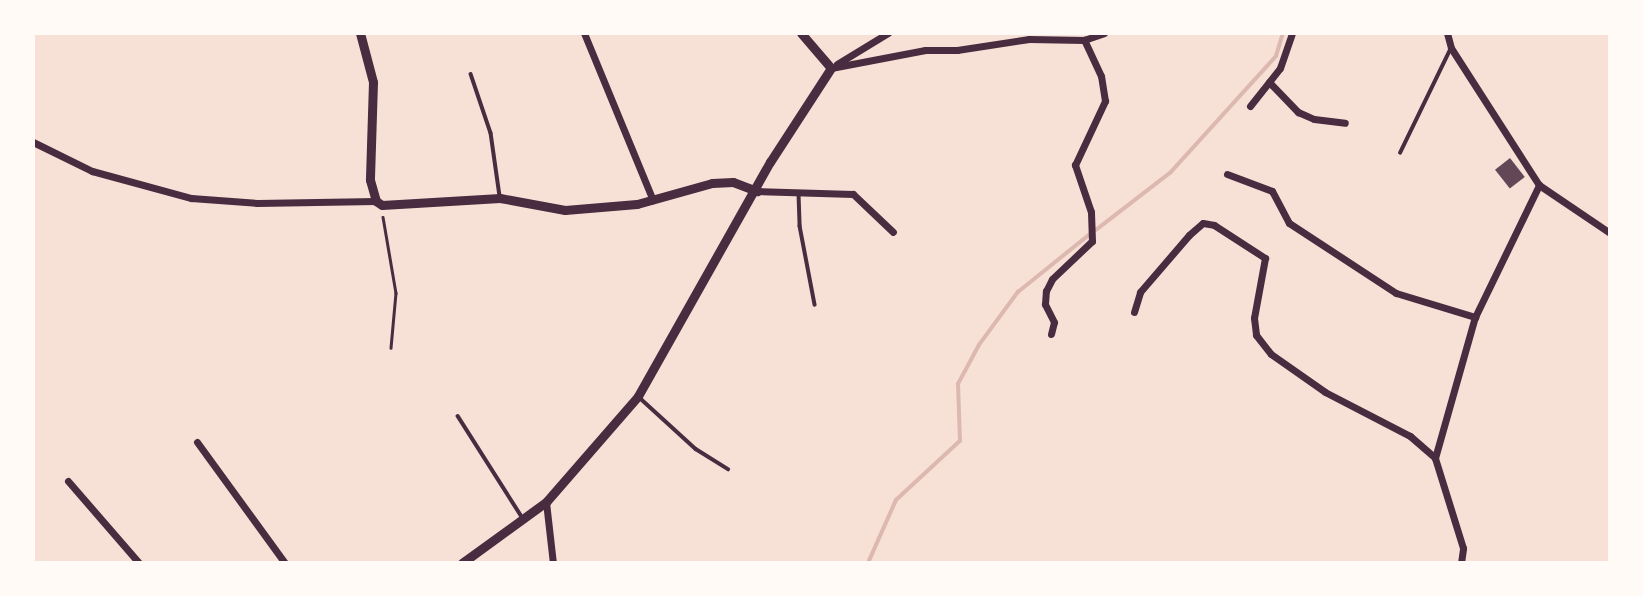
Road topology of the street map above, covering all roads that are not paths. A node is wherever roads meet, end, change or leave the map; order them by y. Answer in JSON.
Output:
{"nodes":[{"id":1,"x":360,"y":33,"type":"edge"},
{"id":2,"x":584,"y":33,"type":"edge"},
{"id":3,"x":801,"y":33,"type":"edge"},
{"id":4,"x":888,"y":33,"type":"edge"},
{"id":5,"x":1104,"y":33,"type":"edge"},
{"id":6,"x":1292,"y":33,"type":"edge"},
{"id":7,"x":1447,"y":33,"type":"edge"},
{"id":8,"x":1084,"y":40,"type":"junction"},
{"id":9,"x":1451,"y":48,"type":"junction"},
{"id":10,"x":831,"y":68,"type":"junction"},
{"id":11,"x":471,"y":74,"type":"dead end"},
{"id":12,"x":1269,"y":82,"type":"junction"},
{"id":13,"x":1250,"y":106,"type":"dead end"},
{"id":14,"x":1345,"y":123,"type":"dead end"},
{"id":15,"x":33,"y":142,"type":"edge"},
{"id":16,"x":1400,"y":153,"type":"dead end"},
{"id":17,"x":1227,"y":174,"type":"dead end"},
{"id":18,"x":1539,"y":185,"type":"junction"},
{"id":19,"x":757,"y":191,"type":"junction"},
{"id":20,"x":799,"y":191,"type":"junction"},
{"id":21,"x":500,"y":198,"type":"junction"},
{"id":22,"x":653,"y":200,"type":"junction"},
{"id":23,"x":379,"y":203,"type":"junction"},
{"id":24,"x":893,"y":232,"type":"dead end"},
{"id":25,"x":1610,"y":233,"type":"edge"},
{"id":26,"x":815,"y":305,"type":"dead end"},
{"id":27,"x":1134,"y":312,"type":"dead end"},
{"id":28,"x":1475,"y":317,"type":"junction"},
{"id":29,"x":1051,"y":334,"type":"dead end"},
{"id":30,"x":638,"y":396,"type":"junction"},
{"id":31,"x":458,"y":416,"type":"dead end"},
{"id":32,"x":197,"y":442,"type":"dead end"},
{"id":33,"x":1435,"y":458,"type":"junction"},
{"id":34,"x":728,"y":469,"type":"dead end"},
{"id":35,"x":68,"y":481,"type":"dead end"},
{"id":36,"x":546,"y":502,"type":"junction"},
{"id":37,"x":523,"y":519,"type":"junction"},
{"id":38,"x":139,"y":563,"type":"edge"},
{"id":39,"x":285,"y":563,"type":"edge"},
{"id":40,"x":462,"y":563,"type":"edge"},
{"id":41,"x":553,"y":563,"type":"edge"},
{"id":42,"x":1461,"y":563,"type":"edge"}],
"edges":[{"from":1,"to":23,"type":"street"},
{"from":2,"to":22,"type":"street"},
{"from":3,"to":10,"type":"street"},
{"from":4,"to":10,"type":"street"},
{"from":5,"to":8,"type":"street"},
{"from":6,"to":12,"type":"street"},
{"from":7,"to":9,"type":"street"},
{"from":8,"to":10,"type":"street"},
{"from":8,"to":29,"type":"street"},
{"from":9,"to":16,"type":"lane"},
{"from":9,"to":18,"type":"street"},
{"from":10,"to":19,"type":"street"},
{"from":11,"to":21,"type":"lane"},
{"from":12,"to":13,"type":"street"},
{"from":12,"to":14,"type":"street"},
{"from":15,"to":23,"type":"street"},
{"from":17,"to":28,"type":"street"},
{"from":18,"to":25,"type":"street"},
{"from":18,"to":28,"type":"street"},
{"from":19,"to":20,"type":"street"},
{"from":19,"to":22,"type":"street"},
{"from":19,"to":30,"type":"street"},
{"from":20,"to":24,"type":"street"},
{"from":20,"to":26,"type":"lane"},
{"from":21,"to":22,"type":"street"},
{"from":21,"to":23,"type":"street"},
{"from":27,"to":33,"type":"street"},
{"from":28,"to":33,"type":"street"},
{"from":30,"to":34,"type":"lane"},
{"from":30,"to":36,"type":"street"},
{"from":31,"to":37,"type":"lane"},
{"from":32,"to":39,"type":"street"},
{"from":33,"to":42,"type":"street"},
{"from":35,"to":38,"type":"street"},
{"from":36,"to":37,"type":"street"},
{"from":36,"to":41,"type":"street"},
{"from":37,"to":40,"type":"street"}]}
